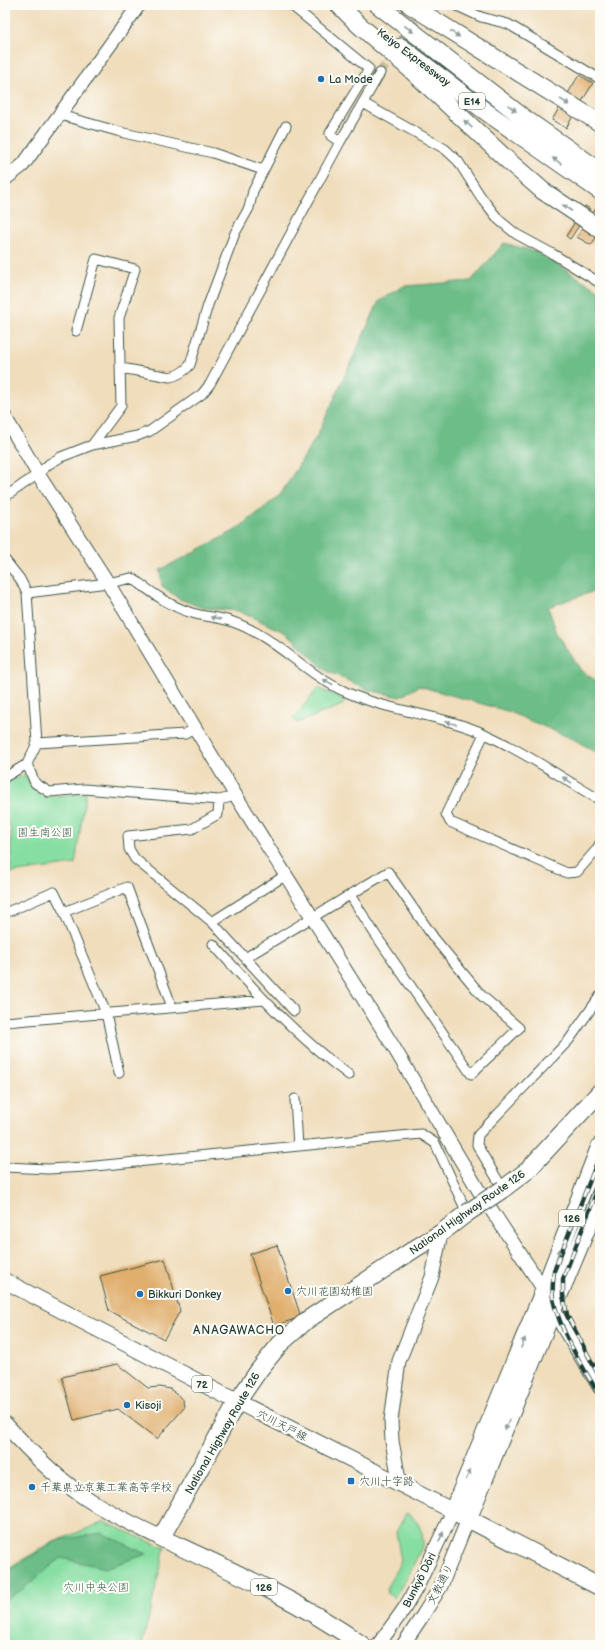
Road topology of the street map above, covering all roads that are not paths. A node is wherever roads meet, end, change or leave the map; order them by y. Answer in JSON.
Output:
{"nodes":[{"id":1,"x":139,"y":5,"type":"edge"},
{"id":2,"x":291,"y":5,"type":"edge"},
{"id":3,"x":339,"y":5,"type":"edge"},
{"id":4,"x":347,"y":5,"type":"edge"},
{"id":5,"x":378,"y":5,"type":"edge"},
{"id":6,"x":410,"y":5,"type":"edge"},
{"id":7,"x":455,"y":5,"type":"edge"},
{"id":8,"x":380,"y":73,"type":"tunnel mouth"},
{"id":9,"x":600,"y":80,"type":"edge"},
{"id":10,"x":363,"y":103,"type":"junction"},
{"id":11,"x":60,"y":115,"type":"junction"},
{"id":12,"x":600,"y":123,"type":"edge"},
{"id":13,"x":286,"y":126,"type":"dead end"},
{"id":14,"x":340,"y":142,"type":"junction"},
{"id":15,"x":263,"y":170,"type":"junction"},
{"id":16,"x":600,"y":171,"type":"edge"},
{"id":17,"x":5,"y":179,"type":"edge"},
{"id":18,"x":600,"y":191,"type":"edge"},
{"id":19,"x":600,"y":229,"type":"edge"},
{"id":20,"x":600,"y":283,"type":"edge"},
{"id":21,"x":76,"y":331,"type":"dead end"},
{"id":22,"x":121,"y":368,"type":"junction"},
{"id":23,"x":5,"y":417,"type":"edge"},
{"id":24,"x":92,"y":445,"type":"junction"},
{"id":25,"x":38,"y":474,"type":"junction"},
{"id":26,"x":5,"y":497,"type":"edge"},
{"id":27,"x":5,"y":560,"type":"edge"},
{"id":28,"x":108,"y":583,"type":"junction"},
{"id":29,"x":27,"y":593,"type":"junction"},
{"id":30,"x":196,"y":728,"type":"junction"},
{"id":31,"x":484,"y":734,"type":"junction"},
{"id":32,"x":37,"y":743,"type":"junction"},
{"id":33,"x":27,"y":764,"type":"junction"},
{"id":34,"x":5,"y":777,"type":"edge"},
{"id":35,"x":236,"y":796,"type":"junction"},
{"id":36,"x":219,"y":800,"type":"junction"},
{"id":37,"x":600,"y":800,"type":"edge"},
{"id":38,"x":600,"y":844,"type":"edge"},
{"id":39,"x":286,"y":875,"type":"junction"},
{"id":40,"x":350,"y":895,"type":"junction"},
{"id":41,"x":64,"y":912,"type":"junction"},
{"id":42,"x":5,"y":914,"type":"edge"},
{"id":43,"x":313,"y":917,"type":"junction"},
{"id":44,"x":212,"y":922,"type":"junction"},
{"id":45,"x":212,"y":944,"type":"dead end"},
{"id":46,"x":245,"y":958,"type":"junction"},
{"id":47,"x":600,"y":996,"type":"edge"},
{"id":48,"x":264,"y":1000,"type":"junction"},
{"id":49,"x":172,"y":1008,"type":"junction"},
{"id":50,"x":294,"y":1011,"type":"dead end"},
{"id":51,"x":106,"y":1013,"type":"junction"},
{"id":52,"x":5,"y":1022,"type":"edge"},
{"id":53,"x":119,"y":1074,"type":"dead end"},
{"id":54,"x":349,"y":1075,"type":"dead end"},
{"id":55,"x":600,"y":1092,"type":"edge"},
{"id":56,"x":295,"y":1099,"type":"dead end"},
{"id":57,"x":298,"y":1146,"type":"junction"},
{"id":58,"x":600,"y":1146,"type":"edge"},
{"id":59,"x":5,"y":1167,"type":"edge"},
{"id":60,"x":503,"y":1190,"type":"junction"},
{"id":61,"x":600,"y":1197,"type":"edge"},
{"id":62,"x":467,"y":1213,"type":"junction"},
{"id":63,"x":441,"y":1233,"type":"junction"},
{"id":64,"x":5,"y":1281,"type":"edge"},
{"id":65,"x":544,"y":1290,"type":"junction"},
{"id":66,"x":554,"y":1307,"type":"junction"},
{"id":67,"x":600,"y":1388,"type":"edge"},
{"id":68,"x":237,"y":1402,"type":"junction"},
{"id":69,"x":5,"y":1424,"type":"edge"},
{"id":70,"x":400,"y":1485,"type":"junction"},
{"id":71,"x":453,"y":1511,"type":"junction"},
{"id":72,"x":468,"y":1519,"type":"junction"},
{"id":73,"x":161,"y":1538,"type":"junction"},
{"id":74,"x":600,"y":1587,"type":"edge"},
{"id":75,"x":362,"y":1645,"type":"edge"},
{"id":76,"x":378,"y":1645,"type":"edge"},
{"id":77,"x":403,"y":1645,"type":"edge"}],
"edges":[{"from":1,"to":11,"type":"street"},
{"from":2,"to":14,"type":"street"},
{"from":19,"to":3,"type":"highway","one_way":true},
{"from":18,"to":4,"type":"highway","name":"Keiyo Expressway","number":"E14","one_way":true},
{"from":5,"to":16,"type":"highway","name":"Keiyo Expressway","number":"E14","one_way":true},
{"from":6,"to":12,"type":"highway","one_way":true},
{"from":7,"to":9,"type":"street"},
{"from":8,"to":10,"type":"street"},
{"from":10,"to":14,"type":"street"},
{"from":10,"to":20,"type":"street"},
{"from":11,"to":15,"type":"street"},
{"from":11,"to":17,"type":"street"},
{"from":13,"to":15,"type":"street"},
{"from":14,"to":24,"type":"street"},
{"from":15,"to":22,"type":"street"},
{"from":21,"to":22,"type":"street"},
{"from":22,"to":24,"type":"street"},
{"from":23,"to":25,"type":"street"},
{"from":24,"to":25,"type":"street"},
{"from":25,"to":26,"type":"street"},
{"from":25,"to":28,"type":"street"},
{"from":27,"to":29,"type":"street"},
{"from":28,"to":29,"type":"street"},
{"from":28,"to":30,"type":"street"},
{"from":31,"to":28,"type":"street","one_way":true},
{"from":29,"to":32,"type":"street"},
{"from":30,"to":32,"type":"street"},
{"from":30,"to":35,"type":"street"},
{"from":37,"to":31,"type":"street","one_way":true},
{"from":31,"to":38,"type":"street"},
{"from":32,"to":33,"type":"street"},
{"from":33,"to":34,"type":"street"},
{"from":33,"to":36,"type":"street"},
{"from":35,"to":36,"type":"street"},
{"from":35,"to":39,"type":"street"},
{"from":36,"to":44,"type":"street"},
{"from":39,"to":43,"type":"street"},
{"from":39,"to":44,"type":"street"},
{"from":40,"to":40,"type":"street"},
{"from":40,"to":43,"type":"street"},
{"from":41,"to":42,"type":"street"},
{"from":41,"to":49,"type":"street"},
{"from":41,"to":51,"type":"street"},
{"from":43,"to":46,"type":"street"},
{"from":43,"to":65,"type":"street"},
{"from":44,"to":46,"type":"street"},
{"from":45,"to":48,"type":"street"},
{"from":46,"to":50,"type":"street"},
{"from":47,"to":60,"type":"street"},
{"from":48,"to":49,"type":"street"},
{"from":48,"to":54,"type":"street"},
{"from":49,"to":51,"type":"street"},
{"from":51,"to":52,"type":"street"},
{"from":51,"to":53,"type":"street"},
{"from":55,"to":60,"type":"highway","name":"National Highway Route 126"},
{"from":56,"to":57,"type":"street"},
{"from":57,"to":59,"type":"street"},
{"from":57,"to":62,"type":"street"},
{"from":65,"to":58,"type":"highway","number":"126","one_way":true},
{"from":60,"to":62,"type":"highway","name":"National Highway Route 126","bridge":true},
{"from":61,"to":66,"type":"highway","number":"126"},
{"from":62,"to":63,"type":"highway","name":"National Highway Route 126"},
{"from":63,"to":68,"type":"highway","name":"National Highway Route 126"},
{"from":63,"to":70,"type":"street"},
{"from":64,"to":68,"type":"main road","name":"穴川天戸線","number":"72"},
{"from":65,"to":66,"type":"street"},
{"from":71,"to":65,"type":"highway","number":"126","one_way":true},
{"from":66,"to":67,"type":"street"},
{"from":66,"to":72,"type":"highway","number":"126","one_way":true},
{"from":68,"to":70,"type":"main road","name":"穴川天戸線","number":"72"},
{"from":68,"to":73,"type":"highway","name":"National Highway Route 126"},
{"from":69,"to":73,"type":"main road"},
{"from":70,"to":71,"type":"main road","name":"穴川天戸線","number":"72"},
{"from":71,"to":72,"type":"highway"},
{"from":76,"to":71,"type":"street","name":"Bunkyō Dōri","one_way":true},
{"from":72,"to":74,"type":"highway"},
{"from":72,"to":77,"type":"street","name":"文教通り"},
{"from":73,"to":75,"type":"highway","number":"126"}]}
